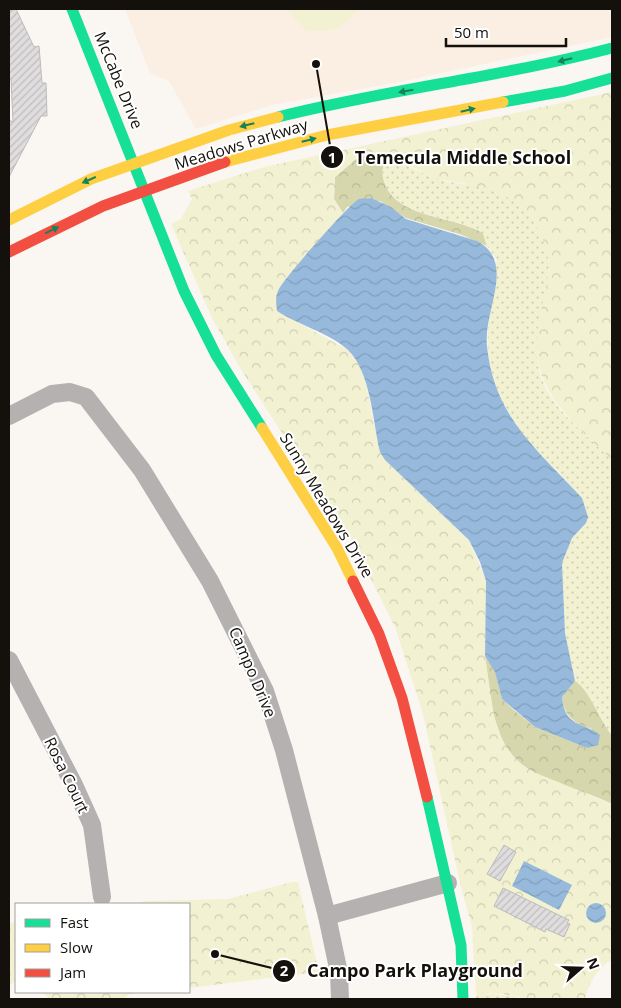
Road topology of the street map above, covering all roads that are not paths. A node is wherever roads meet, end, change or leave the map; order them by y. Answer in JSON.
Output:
{"nodes":[{"id":1,"x":72,"y":9,"type":"edge"},
{"id":2,"x":612,"y":48,"type":"edge"},
{"id":3,"x":612,"y":78,"type":"edge"},
{"id":4,"x":134,"y":164,"type":"junction"},
{"id":5,"x":145,"y":190,"type":"junction"},
{"id":6,"x":9,"y":220,"type":"edge"},
{"id":7,"x":9,"y":252,"type":"edge"},
{"id":8,"x":9,"y":416,"type":"edge"},
{"id":9,"x":9,"y":660,"type":"edge"},
{"id":10,"x":448,"y":883,"type":"junction"},
{"id":11,"x":102,"y":897,"type":"dead end"},
{"id":12,"x":327,"y":916,"type":"junction"},
{"id":13,"x":340,"y":999,"type":"edge"},
{"id":14,"x":463,"y":999,"type":"edge"}],
"edges":[{"from":1,"to":4,"type":"main road","name":"McCabe Drive"},
{"from":2,"to":4,"type":"main road","name":"Meadows Parkway","one_way":true},
{"from":5,"to":3,"type":"main road","name":"Meadows Parkway","one_way":true},
{"from":4,"to":5,"type":"main road","name":"McCabe Drive"},
{"from":4,"to":6,"type":"main road","name":"Meadows Parkway","one_way":true},
{"from":7,"to":5,"type":"main road","name":"Meadows Parkway","one_way":true},
{"from":5,"to":10,"type":"main road","name":"Sunny Meadows Drive"},
{"from":8,"to":12,"type":"street","name":"Campo Drive"},
{"from":9,"to":11,"type":"street","name":"Rosa Court"},
{"from":10,"to":12,"type":"street"},
{"from":10,"to":14,"type":"main road","name":"Sunny Meadows Drive"},
{"from":12,"to":13,"type":"street","name":"Campo Drive"}]}
